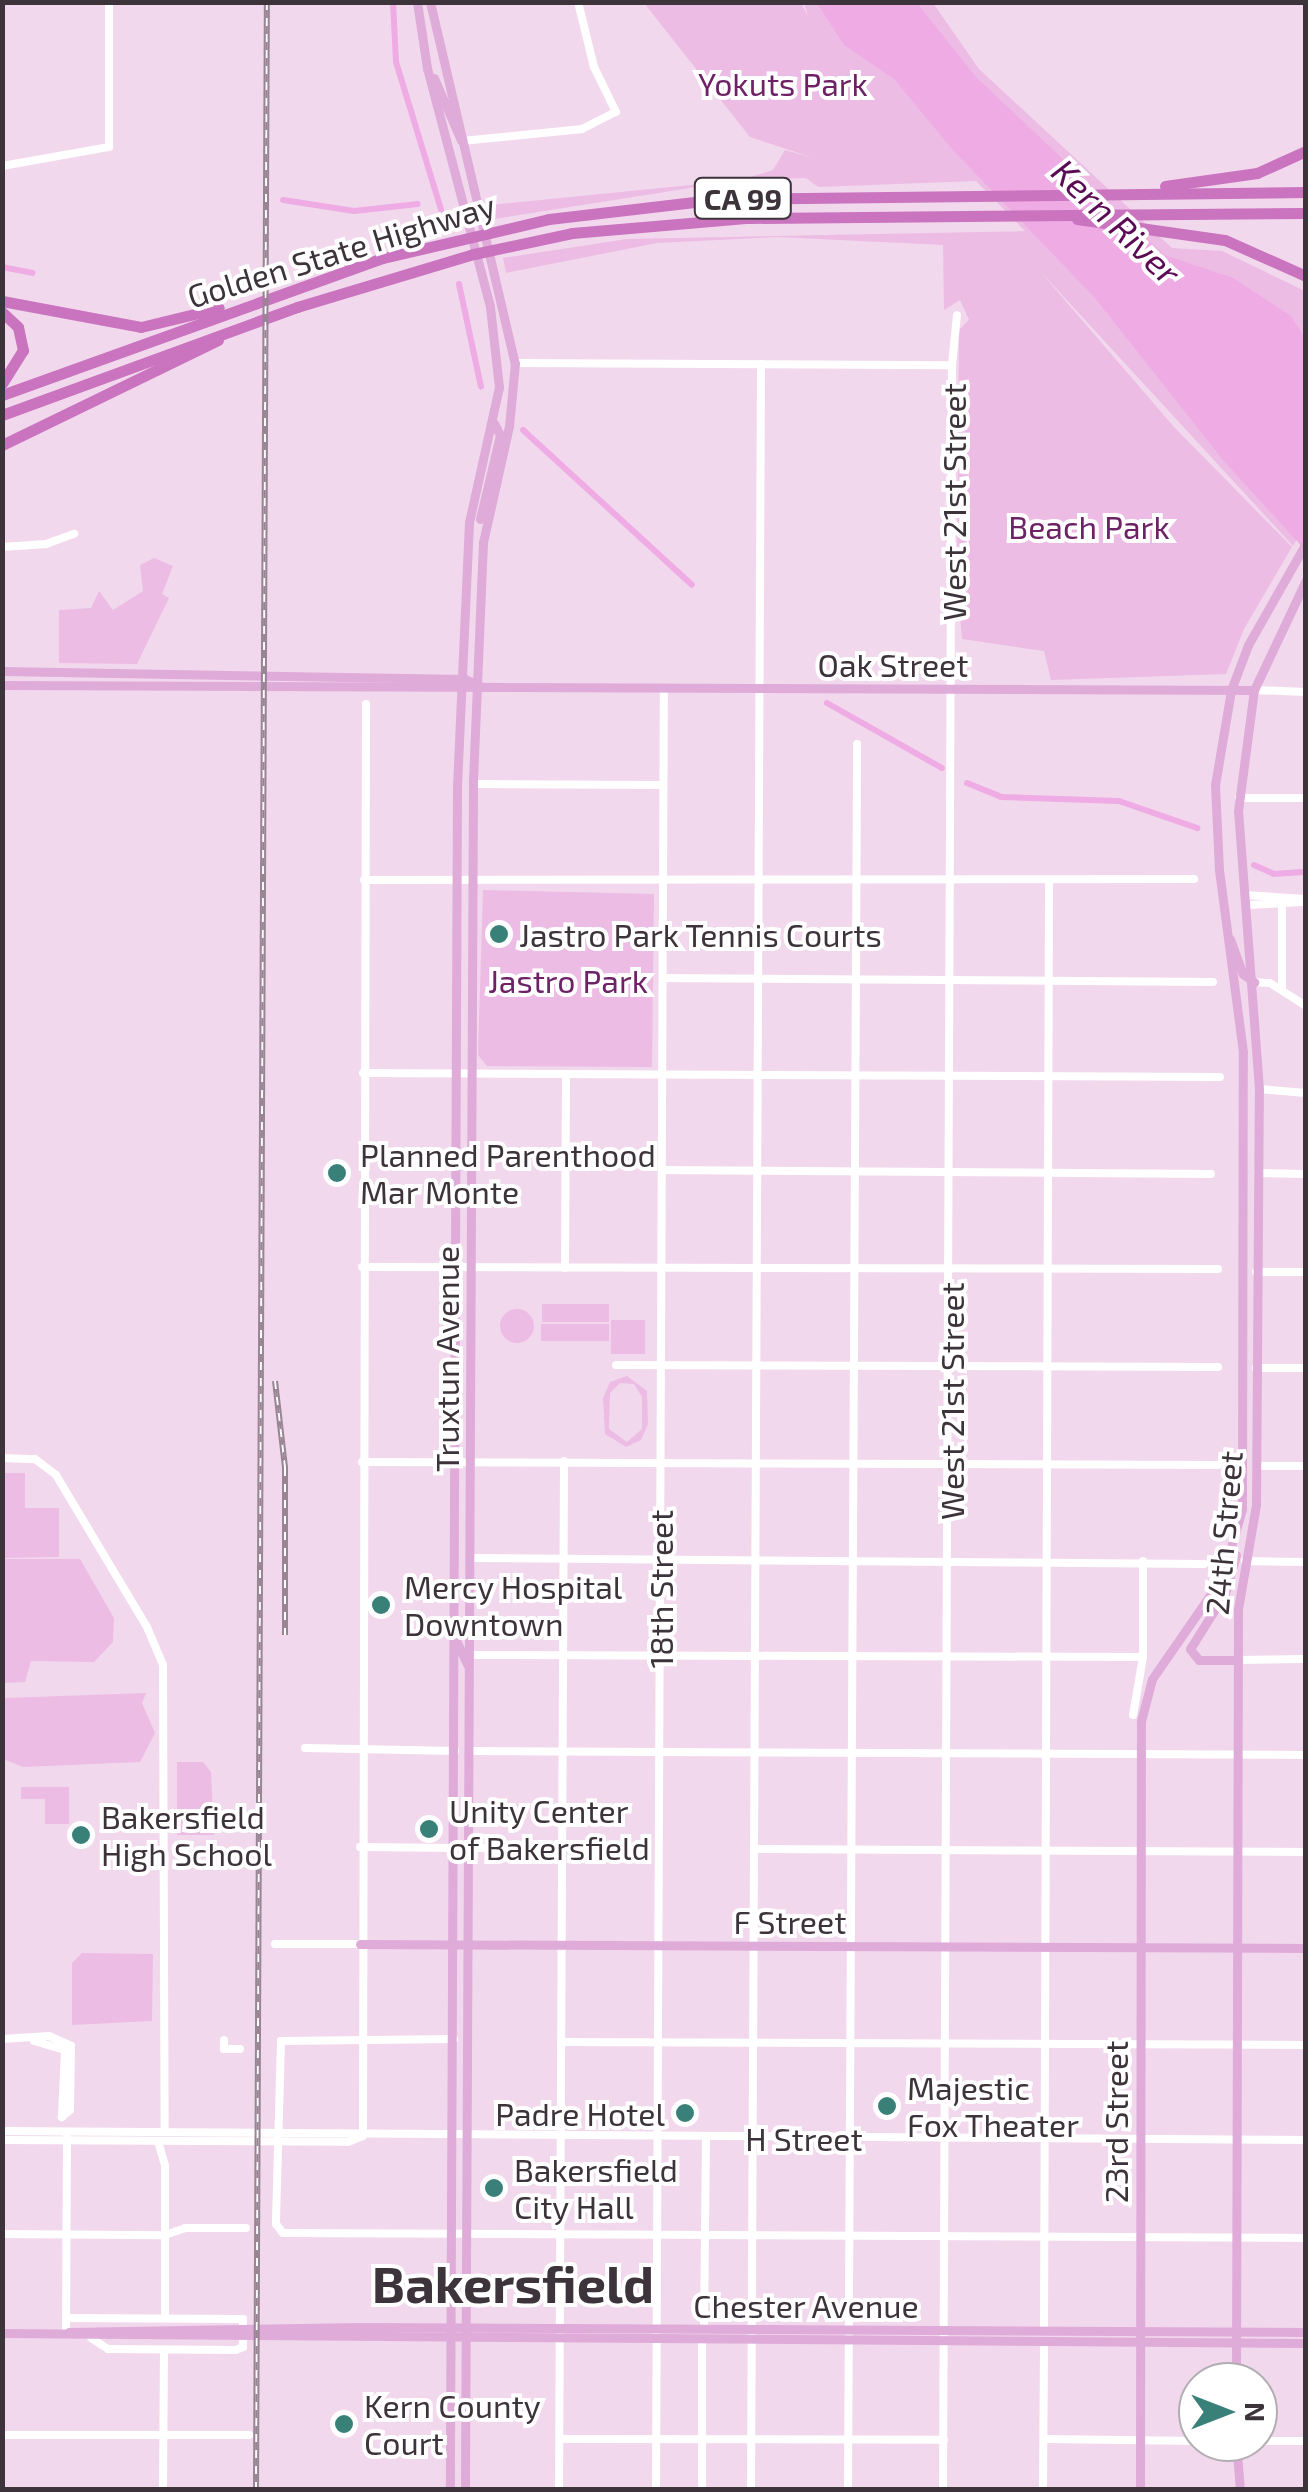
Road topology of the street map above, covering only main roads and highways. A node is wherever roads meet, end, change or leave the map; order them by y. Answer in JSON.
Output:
{"nodes":[{"id":1,"x":417,"y":2,"type":"edge"},
{"id":2,"x":430,"y":2,"type":"edge"},
{"id":3,"x":427,"y":68,"type":"junction"},
{"id":4,"x":462,"y":141,"type":"junction"},
{"id":5,"x":1306,"y":152,"type":"edge"},
{"id":6,"x":1126,"y":192,"type":"junction"},
{"id":7,"x":1306,"y":192,"type":"edge"},
{"id":8,"x":1306,"y":212,"type":"edge"},
{"id":9,"x":1068,"y":216,"type":"junction"},
{"id":10,"x":1306,"y":276,"type":"edge"},
{"id":11,"x":2,"y":301,"type":"edge"},
{"id":12,"x":2,"y":312,"type":"edge"},
{"id":13,"x":187,"y":321,"type":"junction"},
{"id":14,"x":187,"y":351,"type":"junction"},
{"id":15,"x":2,"y":383,"type":"edge"},
{"id":16,"x":2,"y":395,"type":"edge"},
{"id":17,"x":2,"y":416,"type":"edge"},
{"id":18,"x":494,"y":423,"type":"junction"},
{"id":19,"x":2,"y":445,"type":"edge"},
{"id":20,"x":483,"y":542,"type":"junction"},
{"id":21,"x":1306,"y":543,"type":"edge"},
{"id":22,"x":1306,"y":580,"type":"edge"},
{"id":23,"x":2,"y":671,"type":"edge"},
{"id":24,"x":465,"y":680,"type":"junction"},
{"id":25,"x":2,"y":685,"type":"edge"},
{"id":26,"x":480,"y":686,"type":"junction"},
{"id":27,"x":1231,"y":690,"type":"junction"},
{"id":28,"x":1254,"y":690,"type":"junction"},
{"id":29,"x":464,"y":692,"type":"junction"},
{"id":30,"x":1229,"y":937,"type":"junction"},
{"id":31,"x":1254,"y":982,"type":"junction"},
{"id":32,"x":1237,"y":1538,"type":"junction"},
{"id":33,"x":454,"y":1636,"type":"junction"},
{"id":34,"x":469,"y":1660,"type":"junction"},
{"id":35,"x":1238,"y":1660,"type":"junction"},
{"id":36,"x":456,"y":1733,"type":"junction"},
{"id":37,"x":455,"y":1751,"type":"junction"},
{"id":38,"x":469,"y":1752,"type":"junction"},
{"id":39,"x":1141,"y":1754,"type":"joint"},
{"id":40,"x":469,"y":1768,"type":"junction"},
{"id":41,"x":360,"y":1944,"type":"road end"},
{"id":42,"x":455,"y":1944,"type":"junction"},
{"id":43,"x":468,"y":1945,"type":"junction"},
{"id":44,"x":1140,"y":1948,"type":"junction"},
{"id":45,"x":1236,"y":1948,"type":"junction"},
{"id":46,"x":1306,"y":1948,"type":"edge"},
{"id":47,"x":449,"y":2327,"type":"junction"},
{"id":48,"x":465,"y":2327,"type":"junction"},
{"id":49,"x":1140,"y":2330,"type":"junction"},
{"id":50,"x":1236,"y":2331,"type":"junction"},
{"id":51,"x":2,"y":2333,"type":"edge"},
{"id":52,"x":66,"y":2333,"type":"junction"},
{"id":53,"x":657,"y":2335,"type":"junction"},
{"id":54,"x":945,"y":2336,"type":"junction"},
{"id":55,"x":1306,"y":2337,"type":"edge"},
{"id":56,"x":449,"y":2340,"type":"junction"},
{"id":57,"x":465,"y":2340,"type":"junction"},
{"id":58,"x":1140,"y":2342,"type":"junction"},
{"id":59,"x":1236,"y":2343,"type":"junction"},
{"id":60,"x":1236,"y":2362,"type":"edge"},
{"id":61,"x":1238,"y":2462,"type":"edge"},
{"id":62,"x":450,"y":2490,"type":"edge"},
{"id":63,"x":465,"y":2490,"type":"edge"},
{"id":64,"x":1140,"y":2490,"type":"edge"},
{"id":65,"x":1240,"y":2490,"type":"edge"}],
"edges":[{"from":1,"to":3,"type":"main road","name":"Truxtun Avenue"},
{"from":2,"to":4,"type":"main road","name":"Truxtun Avenue"},
{"from":3,"to":4,"type":"main road"},
{"from":3,"to":18,"type":"main road","name":"Truxtun Avenue"},
{"from":4,"to":20,"type":"main road","name":"Truxtun Avenue"},
{"from":5,"to":6,"type":"highway"},
{"from":6,"to":7,"type":"highway","name":"Golden State Highway","number":"CA 99"},
{"from":6,"to":13,"type":"highway","name":"Golden State Highway","number":"CA 99"},
{"from":8,"to":9,"type":"highway","name":"Golden State Highway","number":"CA 99"},
{"from":9,"to":10,"type":"highway"},
{"from":9,"to":14,"type":"highway","name":"Golden State Highway","number":"CA 99"},
{"from":11,"to":13,"type":"highway"},
{"from":12,"to":15,"type":"highway"},
{"from":13,"to":16,"type":"highway","name":"Golden State Highway"},
{"from":14,"to":17,"type":"highway","name":"Golden State Highway","number":"CA 99"},
{"from":14,"to":19,"type":"highway"},
{"from":18,"to":20,"type":"main road"},
{"from":18,"to":24,"type":"main road","name":"Truxtun Avenue"},
{"from":20,"to":26,"type":"main road","name":"Truxtun Avenue"},
{"from":21,"to":27,"type":"main road","name":"24th Street"},
{"from":22,"to":28,"type":"main road","name":"24th Street"},
{"from":23,"to":24,"type":"main road","name":"Oak Street"},
{"from":24,"to":26,"type":"main road","name":"Oak Street"},
{"from":24,"to":29,"type":"main road","name":"Truxtun Avenue"},
{"from":25,"to":29,"type":"main road","name":"Oak Street"},
{"from":26,"to":27,"type":"main road","name":"Oak Street"},
{"from":26,"to":29,"type":"main road","name":"Oak Street"},
{"from":26,"to":34,"type":"main road","name":"Truxtun Avenue"},
{"from":27,"to":28,"type":"main road","name":"Oak Street"},
{"from":27,"to":30,"type":"main road","name":"24th Street"},
{"from":28,"to":31,"type":"main road","name":"24th Street"},
{"from":29,"to":33,"type":"main road","name":"Truxtun Avenue"},
{"from":30,"to":31,"type":"main road"},
{"from":30,"to":32,"type":"main road","name":"24th Street"},
{"from":31,"to":35,"type":"main road","name":"24th Street"},
{"from":32,"to":35,"type":"main road"},
{"from":32,"to":39,"type":"main road","name":"24th Street"},
{"from":33,"to":34,"type":"main road"},
{"from":33,"to":36,"type":"main road","name":"Truxtun Avenue"},
{"from":34,"to":38,"type":"main road","name":"Truxtun Avenue"},
{"from":35,"to":45,"type":"main road","name":"24th Street"},
{"from":36,"to":37,"type":"main road","name":"Truxtun Avenue"},
{"from":36,"to":38,"type":"main road"},
{"from":37,"to":40,"type":"main road"},
{"from":37,"to":42,"type":"main road","name":"Truxtun Avenue"},
{"from":38,"to":40,"type":"main road","name":"Truxtun Avenue"},
{"from":39,"to":44,"type":"main road","name":"23rd Street"},
{"from":40,"to":43,"type":"main road","name":"Truxtun Avenue"},
{"from":41,"to":42,"type":"main road","name":"F Street"},
{"from":42,"to":43,"type":"main road","name":"F Street"},
{"from":42,"to":47,"type":"main road","name":"Truxtun Avenue"},
{"from":43,"to":44,"type":"main road","name":"F Street"},
{"from":43,"to":48,"type":"main road","name":"Truxtun Avenue"},
{"from":44,"to":45,"type":"main road","name":"F Street"},
{"from":44,"to":49,"type":"main road","name":"23rd Street"},
{"from":45,"to":46,"type":"main road","name":"F Street"},
{"from":45,"to":50,"type":"main road","name":"24th Street"},
{"from":47,"to":48,"type":"main road","name":"Chester Avenue"},
{"from":47,"to":52,"type":"main road","name":"Chester Avenue"},
{"from":47,"to":56,"type":"main road","name":"Truxtun Avenue"},
{"from":48,"to":53,"type":"main road","name":"Chester Avenue"},
{"from":48,"to":57,"type":"main road","name":"Truxtun Avenue"},
{"from":49,"to":50,"type":"main road","name":"Chester Avenue"},
{"from":49,"to":54,"type":"main road","name":"Chester Avenue"},
{"from":49,"to":58,"type":"main road","name":"23rd Street"},
{"from":50,"to":55,"type":"main road","name":"Chester Avenue"},
{"from":50,"to":59,"type":"main road","name":"24th Street"},
{"from":51,"to":52,"type":"main road","name":"Chester Avenue"},
{"from":52,"to":56,"type":"main road","name":"Chester Avenue"},
{"from":53,"to":54,"type":"main road","name":"Chester Avenue"},
{"from":53,"to":57,"type":"main road","name":"Chester Avenue"},
{"from":54,"to":58,"type":"main road","name":"Chester Avenue"},
{"from":55,"to":59,"type":"main road","name":"Chester Avenue"},
{"from":56,"to":57,"type":"main road","name":"Chester Avenue"},
{"from":56,"to":62,"type":"main road","name":"Truxtun Avenue"},
{"from":57,"to":63,"type":"main road","name":"Truxtun Avenue"},
{"from":58,"to":59,"type":"main road","name":"Chester Avenue"},
{"from":58,"to":64,"type":"main road","name":"23rd Street"},
{"from":59,"to":60,"type":"main road","name":"24th Street"},
{"from":61,"to":65,"type":"main road"}]}
